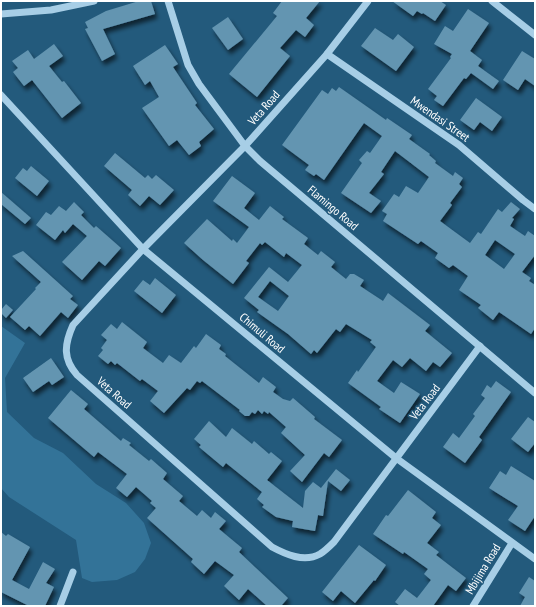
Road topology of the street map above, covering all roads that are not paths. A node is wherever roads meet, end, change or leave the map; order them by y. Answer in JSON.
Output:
{"nodes":[{"id":1,"x":94,"y":1,"type":"edge"},
{"id":2,"x":168,"y":1,"type":"edge"},
{"id":3,"x":368,"y":1,"type":"edge"},
{"id":4,"x":492,"y":1,"type":"edge"},
{"id":5,"x":1,"y":14,"type":"edge"},
{"id":6,"x":535,"y":35,"type":"edge"},
{"id":7,"x":326,"y":54,"type":"junction"},
{"id":8,"x":1,"y":95,"type":"edge"},
{"id":9,"x":245,"y":146,"type":"junction"},
{"id":10,"x":535,"y":209,"type":"edge"},
{"id":11,"x":143,"y":249,"type":"junction"},
{"id":12,"x":480,"y":346,"type":"junction"},
{"id":13,"x":535,"y":393,"type":"edge"},
{"id":14,"x":396,"y":458,"type":"junction"},
{"id":15,"x":512,"y":542,"type":"junction"},
{"id":16,"x":535,"y":559,"type":"edge"},
{"id":17,"x":73,"y":572,"type":"dead end"},
{"id":18,"x":60,"y":606,"type":"edge"},
{"id":19,"x":473,"y":606,"type":"edge"}],
"edges":[{"from":1,"to":5,"type":"street"},
{"from":2,"to":9,"type":"street","name":"Flamingo Road"},
{"from":3,"to":7,"type":"street","name":"Veta Road"},
{"from":4,"to":6,"type":"street"},
{"from":7,"to":9,"type":"street","name":"Veta Road"},
{"from":7,"to":10,"type":"street","name":"Mwendasi Street"},
{"from":8,"to":11,"type":"street","name":"Chimuli Road"},
{"from":9,"to":11,"type":"street","name":"Veta Road"},
{"from":9,"to":12,"type":"street","name":"Flamingo Road"},
{"from":11,"to":14,"type":"street","name":"Chimuli Road"},
{"from":11,"to":14,"type":"street","name":"Veta Road"},
{"from":12,"to":13,"type":"street","name":"Flamingo Road"},
{"from":12,"to":14,"type":"street","name":"Veta Road"},
{"from":14,"to":15,"type":"street","name":"Chimuli Road"},
{"from":15,"to":16,"type":"street","name":"Chimuli Road"},
{"from":15,"to":19,"type":"street","name":"Mbijima Road"},
{"from":17,"to":18,"type":"street"}]}
